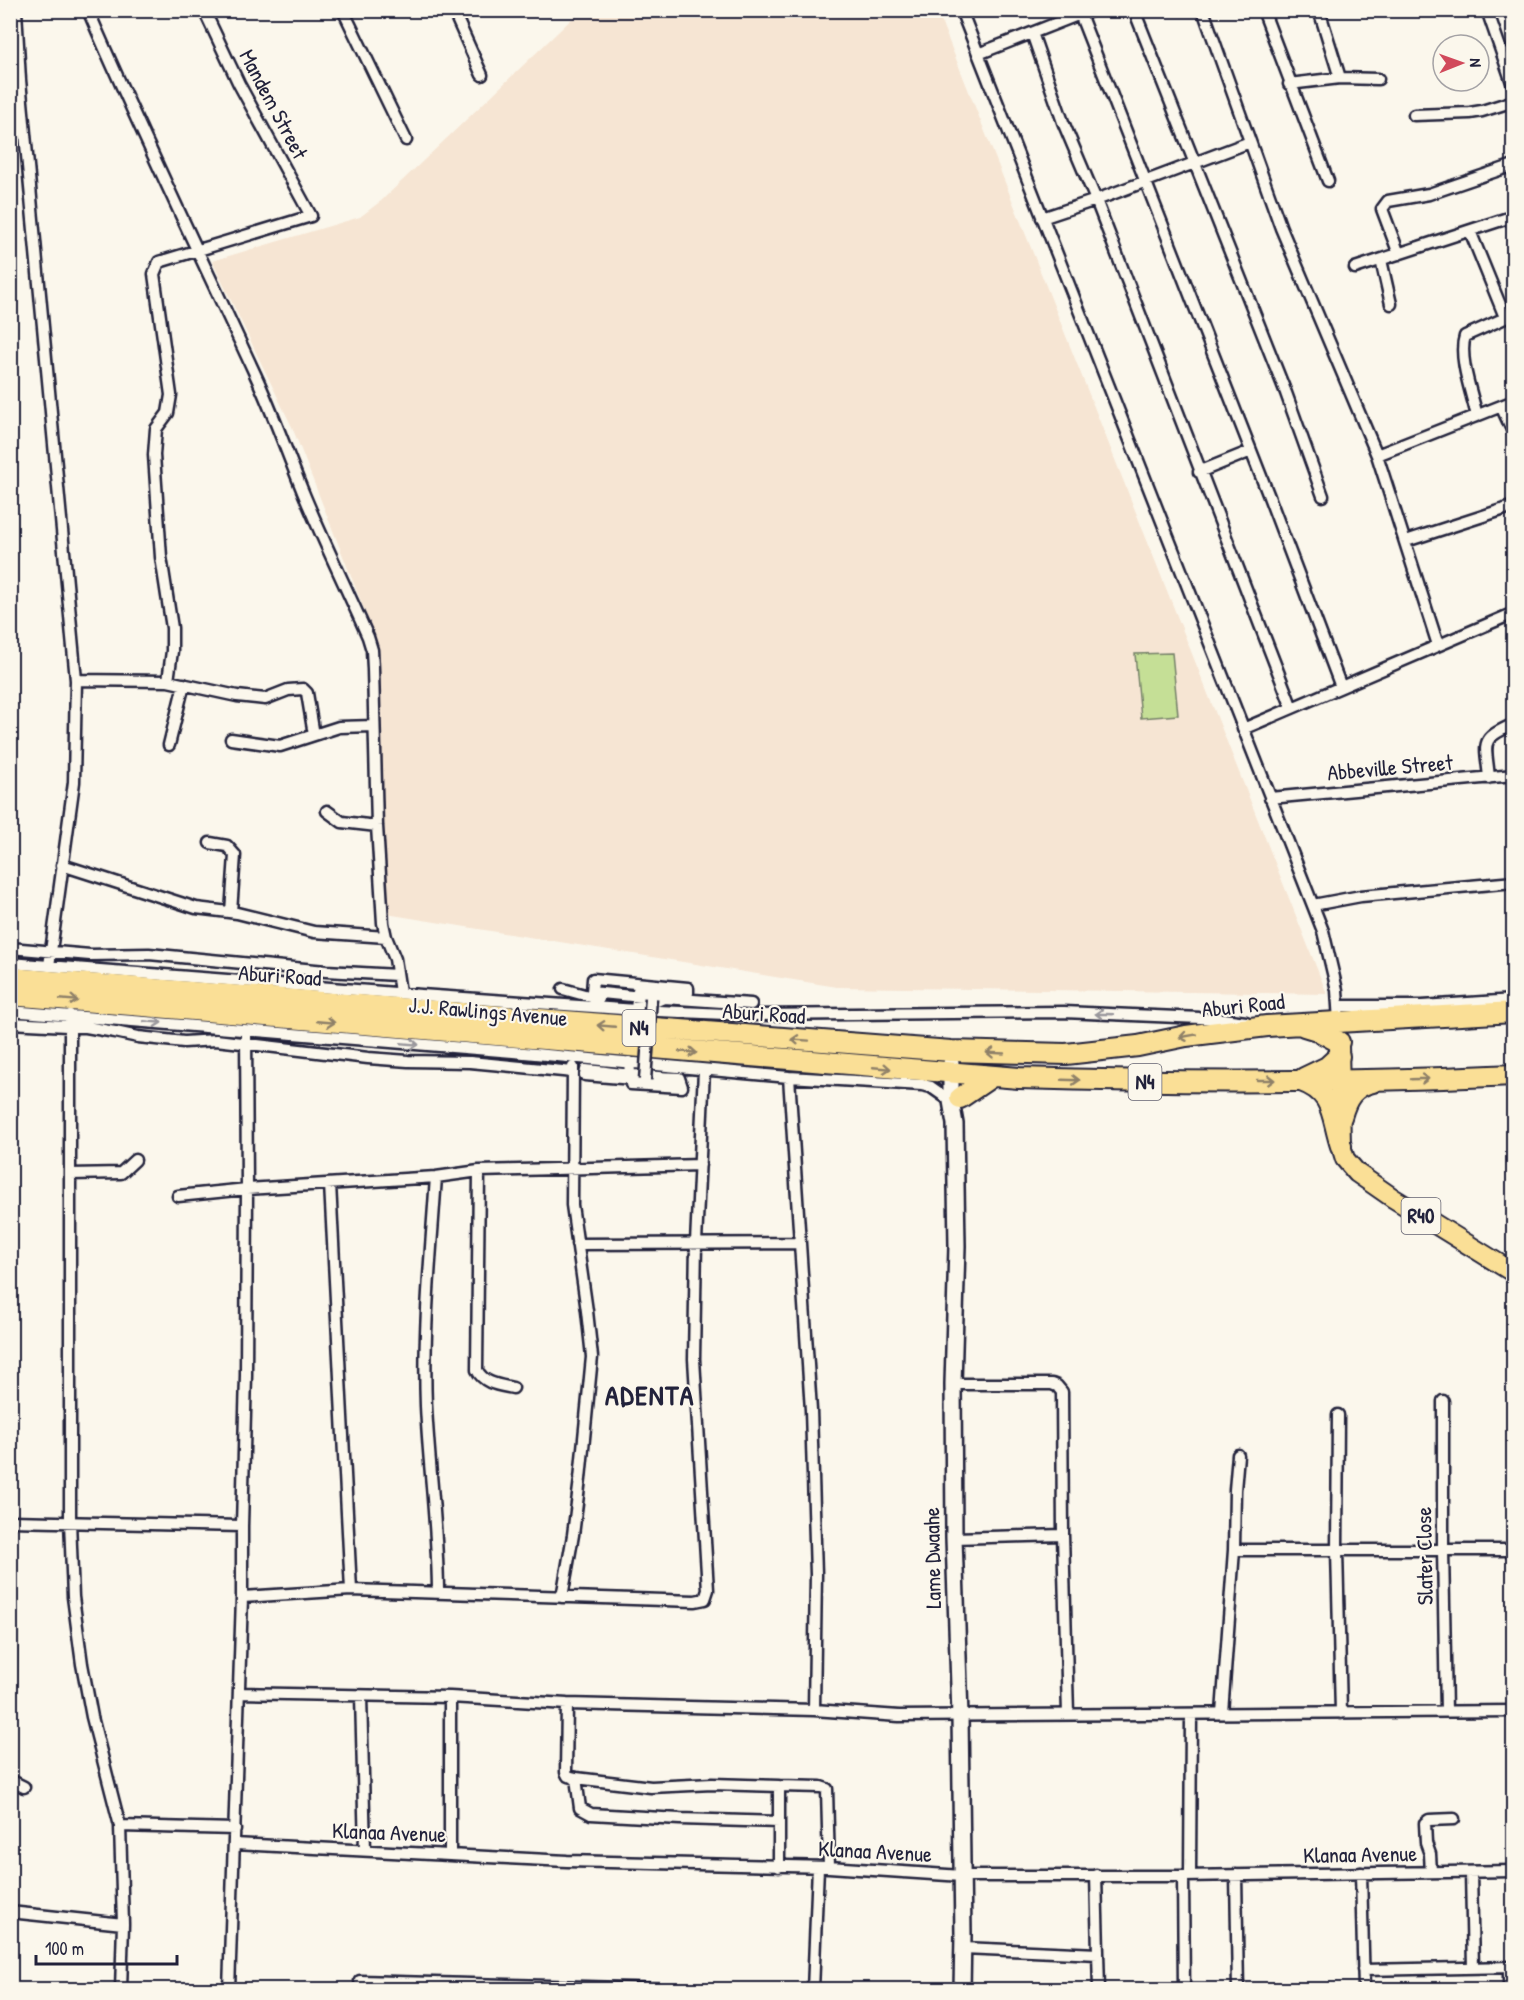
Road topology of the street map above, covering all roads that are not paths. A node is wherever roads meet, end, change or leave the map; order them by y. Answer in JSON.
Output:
{"nodes":[{"id":1,"x":16,"y":10,"type":"edge"},
{"id":2,"x":88,"y":10,"type":"edge"},
{"id":3,"x":204,"y":10,"type":"edge"},
{"id":4,"x":343,"y":10,"type":"edge"},
{"id":5,"x":453,"y":10,"type":"edge"},
{"id":6,"x":961,"y":10,"type":"edge"},
{"id":7,"x":1094,"y":10,"type":"edge"},
{"id":8,"x":1134,"y":10,"type":"edge"},
{"id":9,"x":1203,"y":10,"type":"edge"},
{"id":10,"x":1263,"y":10,"type":"edge"},
{"id":11,"x":1319,"y":10,"type":"edge"},
{"id":12,"x":1487,"y":10,"type":"edge"},
{"id":13,"x":1075,"y":14,"type":"edge"},
{"id":14,"x":1032,"y":33,"type":"junction"},
{"id":15,"x":978,"y":54,"type":"junction"},
{"id":16,"x":1511,"y":73,"type":"edge"},
{"id":17,"x":483,"y":75,"type":"dead end"},
{"id":18,"x":1340,"y":78,"type":"junction"},
{"id":19,"x":1378,"y":79,"type":"dead end"},
{"id":20,"x":15,"y":80,"type":"edge"},
{"id":21,"x":1289,"y":84,"type":"junction"},
{"id":22,"x":1514,"y":88,"type":"edge"},
{"id":23,"x":1514,"y":100,"type":"edge"},
{"id":24,"x":1414,"y":115,"type":"dead end"},
{"id":25,"x":406,"y":140,"type":"dead end"},
{"id":26,"x":1250,"y":142,"type":"junction"},
{"id":27,"x":1194,"y":163,"type":"junction"},
{"id":28,"x":1514,"y":165,"type":"edge"},
{"id":29,"x":1145,"y":181,"type":"junction"},
{"id":30,"x":1328,"y":181,"type":"dead end"},
{"id":31,"x":1096,"y":200,"type":"junction"},
{"id":32,"x":1514,"y":216,"type":"edge"},
{"id":33,"x":1042,"y":218,"type":"junction"},
{"id":34,"x":1470,"y":231,"type":"junction"},
{"id":35,"x":196,"y":250,"type":"junction"},
{"id":36,"x":1399,"y":254,"type":"junction"},
{"id":37,"x":1381,"y":260,"type":"junction"},
{"id":38,"x":1355,"y":268,"type":"dead end"},
{"id":39,"x":1391,"y":304,"type":"dead end"},
{"id":40,"x":1509,"y":316,"type":"edge"},
{"id":41,"x":1514,"y":401,"type":"edge"},
{"id":42,"x":1501,"y":406,"type":"junction"},
{"id":43,"x":1477,"y":416,"type":"junction"},
{"id":44,"x":1514,"y":434,"type":"edge"},
{"id":45,"x":1251,"y":451,"type":"junction"},
{"id":46,"x":1377,"y":455,"type":"junction"},
{"id":47,"x":1199,"y":472,"type":"junction"},
{"id":48,"x":1323,"y":496,"type":"dead end"},
{"id":49,"x":1514,"y":506,"type":"edge"},
{"id":50,"x":1406,"y":541,"type":"junction"},
{"id":51,"x":1514,"y":613,"type":"edge"},
{"id":52,"x":1438,"y":645,"type":"junction"},
{"id":53,"x":76,"y":680,"type":"junction"},
{"id":54,"x":168,"y":681,"type":"junction"},
{"id":55,"x":184,"y":684,"type":"junction"},
{"id":56,"x":1341,"y":687,"type":"junction"},
{"id":57,"x":1292,"y":708,"type":"junction"},
{"id":58,"x":1514,"y":724,"type":"edge"},
{"id":59,"x":374,"y":726,"type":"junction"},
{"id":60,"x":1243,"y":729,"type":"junction"},
{"id":61,"x":314,"y":735,"type":"junction"},
{"id":62,"x":231,"y":739,"type":"dead end"},
{"id":63,"x":169,"y":745,"type":"dead end"},
{"id":64,"x":1514,"y":775,"type":"edge"},
{"id":65,"x":1489,"y":778,"type":"junction"},
{"id":66,"x":1270,"y":798,"type":"junction"},
{"id":67,"x":327,"y":812,"type":"dead end"},
{"id":68,"x":377,"y":826,"type":"junction"},
{"id":69,"x":210,"y":843,"type":"dead end"},
{"id":70,"x":62,"y":865,"type":"junction"},
{"id":71,"x":1514,"y":882,"type":"edge"},
{"id":72,"x":1313,"y":905,"type":"junction"},
{"id":73,"x":231,"y":912,"type":"junction"},
{"id":74,"x":386,"y":937,"type":"junction"},
{"id":75,"x":10,"y":948,"type":"edge"},
{"id":76,"x":50,"y":952,"type":"junction"},
{"id":77,"x":10,"y":963,"type":"edge"},
{"id":78,"x":49,"y":966,"type":"junction"},
{"id":79,"x":397,"y":975,"type":"junction"},
{"id":80,"x":10,"y":978,"type":"edge"},
{"id":81,"x":563,"y":989,"type":"dead end"},
{"id":82,"x":400,"y":992,"type":"junction"},
{"id":83,"x":10,"y":995,"type":"edge"},
{"id":84,"x":1514,"y":1000,"type":"edge"},
{"id":85,"x":420,"y":1002,"type":"junction"},
{"id":86,"x":751,"y":1004,"type":"dead end"},
{"id":87,"x":636,"y":1006,"type":"junction"},
{"id":88,"x":10,"y":1011,"type":"edge"},
{"id":89,"x":1514,"y":1012,"type":"edge"},
{"id":90,"x":1339,"y":1014,"type":"junction"},
{"id":91,"x":70,"y":1021,"type":"junction"},
{"id":92,"x":10,"y":1023,"type":"edge"},
{"id":93,"x":1296,"y":1024,"type":"junction"},
{"id":94,"x":282,"y":1026,"type":"junction"},
{"id":95,"x":1267,"y":1026,"type":"junction"},
{"id":96,"x":246,"y":1030,"type":"junction"},
{"id":97,"x":246,"y":1043,"type":"junction"},
{"id":98,"x":530,"y":1046,"type":"junction"},
{"id":99,"x":1339,"y":1049,"type":"junction"},
{"id":100,"x":956,"y":1051,"type":"junction"},
{"id":101,"x":572,"y":1058,"type":"junction"},
{"id":102,"x":629,"y":1062,"type":"junction"},
{"id":103,"x":748,"y":1065,"type":"junction"},
{"id":104,"x":704,"y":1070,"type":"junction"},
{"id":105,"x":573,"y":1072,"type":"junction"},
{"id":106,"x":956,"y":1074,"type":"junction"},
{"id":107,"x":1514,"y":1075,"type":"edge"},
{"id":108,"x":789,"y":1077,"type":"junction"},
{"id":109,"x":991,"y":1077,"type":"junction"},
{"id":110,"x":1298,"y":1080,"type":"junction"},
{"id":111,"x":1379,"y":1080,"type":"junction"},
{"id":112,"x":1340,"y":1081,"type":"junction"},
{"id":113,"x":956,"y":1100,"type":"junction"},
{"id":114,"x":1341,"y":1118,"type":"junction"},
{"id":115,"x":1341,"y":1146,"type":"junction"},
{"id":116,"x":135,"y":1160,"type":"dead end"},
{"id":117,"x":700,"y":1165,"type":"junction"},
{"id":118,"x":573,"y":1168,"type":"junction"},
{"id":119,"x":479,"y":1171,"type":"junction"},
{"id":120,"x":70,"y":1174,"type":"junction"},
{"id":121,"x":436,"y":1177,"type":"junction"},
{"id":122,"x":330,"y":1184,"type":"junction"},
{"id":123,"x":248,"y":1189,"type":"junction"},
{"id":124,"x":178,"y":1196,"type":"dead end"},
{"id":125,"x":696,"y":1243,"type":"junction"},
{"id":126,"x":799,"y":1243,"type":"junction"},
{"id":127,"x":577,"y":1244,"type":"junction"},
{"id":128,"x":1514,"y":1273,"type":"edge"},
{"id":129,"x":953,"y":1384,"type":"junction"},
{"id":130,"x":513,"y":1388,"type":"dead end"},
{"id":131,"x":1443,"y":1401,"type":"dead end"},
{"id":132,"x":1338,"y":1415,"type":"dead end"},
{"id":133,"x":1238,"y":1455,"type":"dead end"},
{"id":134,"x":10,"y":1521,"type":"edge"},
{"id":135,"x":70,"y":1521,"type":"junction"},
{"id":136,"x":242,"y":1526,"type":"junction"},
{"id":137,"x":1063,"y":1535,"type":"junction"},
{"id":138,"x":954,"y":1538,"type":"junction"},
{"id":139,"x":1234,"y":1550,"type":"junction"},
{"id":140,"x":1337,"y":1550,"type":"junction"},
{"id":141,"x":1443,"y":1550,"type":"junction"},
{"id":142,"x":1514,"y":1550,"type":"edge"},
{"id":143,"x":351,"y":1590,"type":"junction"},
{"id":144,"x":438,"y":1593,"type":"junction"},
{"id":145,"x":242,"y":1597,"type":"junction"},
{"id":146,"x":562,"y":1597,"type":"junction"},
{"id":147,"x":240,"y":1693,"type":"junction"},
{"id":148,"x":361,"y":1696,"type":"junction"},
{"id":149,"x":450,"y":1697,"type":"junction"},
{"id":150,"x":567,"y":1704,"type":"junction"},
{"id":151,"x":814,"y":1710,"type":"junction"},
{"id":152,"x":1446,"y":1711,"type":"junction"},
{"id":153,"x":1514,"y":1711,"type":"edge"},
{"id":154,"x":1222,"y":1713,"type":"junction"},
{"id":155,"x":1341,"y":1713,"type":"junction"},
{"id":156,"x":1068,"y":1714,"type":"junction"},
{"id":157,"x":1191,"y":1714,"type":"junction"},
{"id":158,"x":960,"y":1716,"type":"junction"},
{"id":159,"x":576,"y":1778,"type":"junction"},
{"id":160,"x":10,"y":1780,"type":"edge"},
{"id":161,"x":779,"y":1786,"type":"junction"},
{"id":162,"x":24,"y":1787,"type":"dead end"},
{"id":163,"x":1454,"y":1819,"type":"dead end"},
{"id":164,"x":779,"y":1822,"type":"junction"},
{"id":165,"x":120,"y":1826,"type":"junction"},
{"id":166,"x":236,"y":1829,"type":"junction"},
{"id":167,"x":235,"y":1844,"type":"junction"},
{"id":168,"x":365,"y":1850,"type":"junction"},
{"id":169,"x":450,"y":1854,"type":"junction"},
{"id":170,"x":779,"y":1867,"type":"junction"},
{"id":171,"x":823,"y":1867,"type":"junction"},
{"id":172,"x":1514,"y":1871,"type":"edge"},
{"id":173,"x":1431,"y":1872,"type":"junction"},
{"id":174,"x":1471,"y":1872,"type":"junction"},
{"id":175,"x":1361,"y":1873,"type":"junction"},
{"id":176,"x":1096,"y":1875,"type":"junction"},
{"id":177,"x":1236,"y":1875,"type":"junction"},
{"id":178,"x":962,"y":1876,"type":"junction"},
{"id":179,"x":1187,"y":1876,"type":"junction"},
{"id":180,"x":10,"y":1912,"type":"edge"},
{"id":181,"x":123,"y":1924,"type":"junction"},
{"id":182,"x":963,"y":1948,"type":"junction"},
{"id":183,"x":1098,"y":1954,"type":"junction"},
{"id":184,"x":1511,"y":1967,"type":"edge"},
{"id":185,"x":1473,"y":1968,"type":"junction"},
{"id":186,"x":1363,"y":1970,"type":"junction"},
{"id":187,"x":360,"y":1981,"type":"dead end"},
{"id":188,"x":522,"y":1987,"type":"edge"},
{"id":189,"x":628,"y":1988,"type":"edge"},
{"id":190,"x":121,"y":1989,"type":"edge"},
{"id":191,"x":229,"y":1989,"type":"edge"},
{"id":192,"x":702,"y":1989,"type":"edge"},
{"id":193,"x":813,"y":1989,"type":"edge"},
{"id":194,"x":962,"y":1989,"type":"edge"},
{"id":195,"x":1099,"y":1989,"type":"edge"},
{"id":196,"x":1184,"y":1989,"type":"edge"},
{"id":197,"x":1238,"y":1989,"type":"edge"},
{"id":198,"x":1364,"y":1989,"type":"edge"},
{"id":199,"x":1509,"y":1989,"type":"edge"}],
"edges":[{"from":1,"to":20,"type":"street"},
{"from":2,"to":35,"type":"street"},
{"from":3,"to":35,"type":"street","name":"Mandem Street"},
{"from":4,"to":25,"type":"street"},
{"from":5,"to":17,"type":"street"},
{"from":6,"to":15,"type":"street"},
{"from":7,"to":13,"type":"street"},
{"from":8,"to":27,"type":"street"},
{"from":9,"to":26,"type":"street"},
{"from":10,"to":21,"type":"street"},
{"from":11,"to":18,"type":"street"},
{"from":12,"to":16,"type":"street"},
{"from":13,"to":14,"type":"street"},
{"from":13,"to":29,"type":"street"},
{"from":14,"to":15,"type":"street"},
{"from":14,"to":31,"type":"street"},
{"from":15,"to":33,"type":"street"},
{"from":16,"to":22,"type":"street"},
{"from":18,"to":19,"type":"street"},
{"from":18,"to":21,"type":"street"},
{"from":20,"to":53,"type":"street"},
{"from":21,"to":30,"type":"street"},
{"from":23,"to":24,"type":"street"},
{"from":26,"to":27,"type":"street"},
{"from":26,"to":46,"type":"street"},
{"from":27,"to":29,"type":"street"},
{"from":27,"to":48,"type":"street"},
{"from":28,"to":36,"type":"street"},
{"from":29,"to":31,"type":"street"},
{"from":29,"to":45,"type":"street"},
{"from":31,"to":33,"type":"street"},
{"from":31,"to":47,"type":"street"},
{"from":32,"to":34,"type":"street"},
{"from":33,"to":60,"type":"street"},
{"from":34,"to":36,"type":"street"},
{"from":34,"to":40,"type":"street"},
{"from":35,"to":54,"type":"street"},
{"from":35,"to":59,"type":"street"},
{"from":36,"to":37,"type":"street"},
{"from":37,"to":38,"type":"street"},
{"from":37,"to":39,"type":"street"},
{"from":40,"to":43,"type":"street"},
{"from":41,"to":42,"type":"street"},
{"from":42,"to":43,"type":"street"},
{"from":42,"to":44,"type":"street"},
{"from":43,"to":46,"type":"street"},
{"from":45,"to":47,"type":"street"},
{"from":45,"to":56,"type":"street"},
{"from":46,"to":50,"type":"street"},
{"from":47,"to":57,"type":"street"},
{"from":49,"to":50,"type":"street"},
{"from":50,"to":52,"type":"street"},
{"from":51,"to":52,"type":"street"},
{"from":52,"to":56,"type":"street"},
{"from":53,"to":54,"type":"street"},
{"from":53,"to":70,"type":"street"},
{"from":54,"to":55,"type":"street"},
{"from":55,"to":61,"type":"street"},
{"from":55,"to":63,"type":"street"},
{"from":56,"to":57,"type":"street"},
{"from":57,"to":60,"type":"street"},
{"from":58,"to":65,"type":"street"},
{"from":59,"to":61,"type":"street"},
{"from":59,"to":68,"type":"street"},
{"from":60,"to":66,"type":"street"},
{"from":61,"to":62,"type":"street"},
{"from":64,"to":65,"type":"street","name":"Abbeville Street"},
{"from":65,"to":66,"type":"street","name":"Abbeville Street"},
{"from":66,"to":72,"type":"street"},
{"from":67,"to":68,"type":"street"},
{"from":68,"to":74,"type":"street"},
{"from":69,"to":73,"type":"street"},
{"from":70,"to":73,"type":"street"},
{"from":70,"to":76,"type":"street"},
{"from":71,"to":72,"type":"street"},
{"from":72,"to":90,"type":"street"},
{"from":73,"to":74,"type":"street"},
{"from":74,"to":79,"type":"street"},
{"from":75,"to":76,"type":"street"},
{"from":76,"to":78,"type":"street"},
{"from":76,"to":79,"type":"street"},
{"from":77,"to":78,"type":"street"},
{"from":78,"to":82,"type":"street"},
{"from":79,"to":82,"type":"street"},
{"from":80,"to":85,"type":"highway","name":"Aburi Road","number":"N4"},
{"from":81,"to":87,"type":"street"},
{"from":82,"to":85,"type":"street"},
{"from":83,"to":94,"type":"highway","name":"J.J. Rawlings Avenue","number":"N4","one_way":true},
{"from":84,"to":90,"type":"street"},
{"from":85,"to":87,"type":"street"},
{"from":100,"to":85,"type":"highway","name":"Aburi Road","number":"N4","one_way":true},
{"from":86,"to":87,"type":"street"},
{"from":95,"to":87,"type":"street","one_way":true},
{"from":87,"to":102,"type":"street","bridge":true},
{"from":88,"to":91,"type":"street"},
{"from":89,"to":90,"type":"highway","name":"Aburi Road","number":"N4"},
{"from":90,"to":93,"type":"highway","name":"Aburi Road","number":"N4"},
{"from":90,"to":99,"type":"main road"},
{"from":91,"to":92,"type":"street"},
{"from":91,"to":96,"type":"street","one_way":true},
{"from":91,"to":97,"type":"street"},
{"from":91,"to":120,"type":"street"},
{"from":93,"to":95,"type":"highway","name":"Aburi Road","number":"N4"},
{"from":93,"to":99,"type":"highway"},
{"from":94,"to":96,"type":"street"},
{"from":94,"to":98,"type":"highway","name":"J.J. Rawlings Avenue","number":"N4","one_way":true},
{"from":95,"to":100,"type":"highway","name":"Aburi Road","number":"N4","one_way":true},
{"from":96,"to":97,"type":"street"},
{"from":97,"to":105,"type":"street"},
{"from":97,"to":123,"type":"street"},
{"from":98,"to":101,"type":"street"},
{"from":98,"to":103,"type":"highway","name":"J.J. Rawlings Avenue","number":"N4","one_way":true},
{"from":99,"to":110,"type":"highway"},
{"from":99,"to":112,"type":"main road","number":"R40"},
{"from":100,"to":106,"type":"street","name":"Lame Dwaahe"},
{"from":101,"to":102,"type":"street"},
{"from":101,"to":105,"type":"street"},
{"from":102,"to":104,"type":"street"},
{"from":103,"to":104,"type":"street"},
{"from":103,"to":106,"type":"highway","name":"J.J. Rawlings Avenue","number":"N4","one_way":true},
{"from":103,"to":108,"type":"street"},
{"from":104,"to":117,"type":"street"},
{"from":105,"to":118,"type":"street"},
{"from":106,"to":109,"type":"highway","number":"N4"},
{"from":106,"to":113,"type":"street","name":"Lame Dwaahe"},
{"from":111,"to":107,"type":"highway","number":"N4","one_way":true},
{"from":108,"to":113,"type":"street"},
{"from":108,"to":126,"type":"street"},
{"from":109,"to":110,"type":"highway","number":"N4","one_way":true},
{"from":109,"to":113,"type":"highway"},
{"from":110,"to":112,"type":"highway","number":"N4"},
{"from":110,"to":115,"type":"highway"},
{"from":111,"to":112,"type":"highway","number":"N4"},
{"from":111,"to":114,"type":"highway"},
{"from":112,"to":114,"type":"main road","number":"R40"},
{"from":113,"to":129,"type":"street","name":"Lame Dwaahe"},
{"from":114,"to":115,"type":"main road","number":"R40"},
{"from":115,"to":128,"type":"main road","number":"R40"},
{"from":116,"to":120,"type":"street"},
{"from":117,"to":118,"type":"street"},
{"from":117,"to":125,"type":"street"},
{"from":118,"to":119,"type":"street"},
{"from":118,"to":127,"type":"street"},
{"from":119,"to":121,"type":"street"},
{"from":119,"to":130,"type":"street"},
{"from":120,"to":135,"type":"street"},
{"from":121,"to":122,"type":"street"},
{"from":121,"to":144,"type":"street"},
{"from":122,"to":123,"type":"street"},
{"from":122,"to":143,"type":"street"},
{"from":123,"to":124,"type":"street"},
{"from":123,"to":136,"type":"street"},
{"from":125,"to":126,"type":"street"},
{"from":125,"to":127,"type":"street"},
{"from":125,"to":146,"type":"street"},
{"from":126,"to":151,"type":"street"},
{"from":127,"to":146,"type":"street"},
{"from":129,"to":137,"type":"street"},
{"from":129,"to":138,"type":"street","name":"Lame Dwaahe"},
{"from":131,"to":141,"type":"street","name":"Slater Close"},
{"from":132,"to":140,"type":"street"},
{"from":133,"to":139,"type":"street"},
{"from":134,"to":135,"type":"street"},
{"from":135,"to":136,"type":"street"},
{"from":135,"to":165,"type":"street"},
{"from":136,"to":145,"type":"street"},
{"from":137,"to":138,"type":"street"},
{"from":137,"to":156,"type":"street"},
{"from":138,"to":158,"type":"street","name":"Lame Dwaahe"},
{"from":139,"to":140,"type":"street"},
{"from":139,"to":154,"type":"street"},
{"from":140,"to":141,"type":"street"},
{"from":140,"to":155,"type":"street"},
{"from":141,"to":142,"type":"street"},
{"from":141,"to":152,"type":"street","name":"Slater Close"},
{"from":143,"to":144,"type":"street"},
{"from":143,"to":145,"type":"street"},
{"from":144,"to":146,"type":"street"},
{"from":145,"to":147,"type":"street"},
{"from":147,"to":148,"type":"street"},
{"from":147,"to":166,"type":"street"},
{"from":148,"to":149,"type":"street"},
{"from":148,"to":168,"type":"street"},
{"from":149,"to":150,"type":"street"},
{"from":149,"to":169,"type":"street"},
{"from":150,"to":151,"type":"street"},
{"from":150,"to":159,"type":"street"},
{"from":151,"to":158,"type":"street"},
{"from":152,"to":153,"type":"street"},
{"from":152,"to":155,"type":"street"},
{"from":154,"to":155,"type":"street"},
{"from":154,"to":157,"type":"street"},
{"from":156,"to":157,"type":"street"},
{"from":156,"to":158,"type":"street"},
{"from":157,"to":179,"type":"street"},
{"from":158,"to":178,"type":"street","name":"Lame Dwaahe"},
{"from":159,"to":161,"type":"street"},
{"from":159,"to":164,"type":"street"},
{"from":160,"to":162,"type":"street"},
{"from":161,"to":164,"type":"street"},
{"from":161,"to":171,"type":"street"},
{"from":163,"to":173,"type":"street"},
{"from":164,"to":170,"type":"street"},
{"from":165,"to":166,"type":"street"},
{"from":165,"to":181,"type":"street"},
{"from":166,"to":167,"type":"street"},
{"from":167,"to":168,"type":"street","name":"Klanaa Avenue"},
{"from":167,"to":191,"type":"street"},
{"from":168,"to":169,"type":"street","name":"Klanaa Avenue"},
{"from":169,"to":170,"type":"street","name":"Klanaa Avenue"},
{"from":170,"to":171,"type":"street","name":"Klanaa Avenue"},
{"from":171,"to":178,"type":"street","name":"Klanaa Avenue"},
{"from":171,"to":193,"type":"street"},
{"from":172,"to":174,"type":"street","name":"Klanaa Avenue"},
{"from":173,"to":174,"type":"street","name":"Klanaa Avenue"},
{"from":173,"to":175,"type":"street","name":"Klanaa Avenue"},
{"from":174,"to":185,"type":"street"},
{"from":175,"to":177,"type":"street","name":"Klanaa Avenue"},
{"from":175,"to":186,"type":"street"},
{"from":176,"to":178,"type":"street","name":"Klanaa Avenue"},
{"from":176,"to":179,"type":"street","name":"Klanaa Avenue"},
{"from":176,"to":183,"type":"street"},
{"from":177,"to":179,"type":"street","name":"Klanaa Avenue"},
{"from":177,"to":197,"type":"street"},
{"from":178,"to":182,"type":"street","name":"Lame Dwaahe"},
{"from":179,"to":196,"type":"street"},
{"from":180,"to":181,"type":"street"},
{"from":181,"to":190,"type":"street"},
{"from":182,"to":183,"type":"street"},
{"from":182,"to":194,"type":"street","name":"Lame Dwaahe"},
{"from":183,"to":195,"type":"street"},
{"from":184,"to":185,"type":"street"},
{"from":184,"to":199,"type":"street"},
{"from":185,"to":186,"type":"street"},
{"from":186,"to":198,"type":"street"},
{"from":187,"to":188,"type":"street"},
{"from":188,"to":189,"type":"street"},
{"from":189,"to":192,"type":"street"}]}
